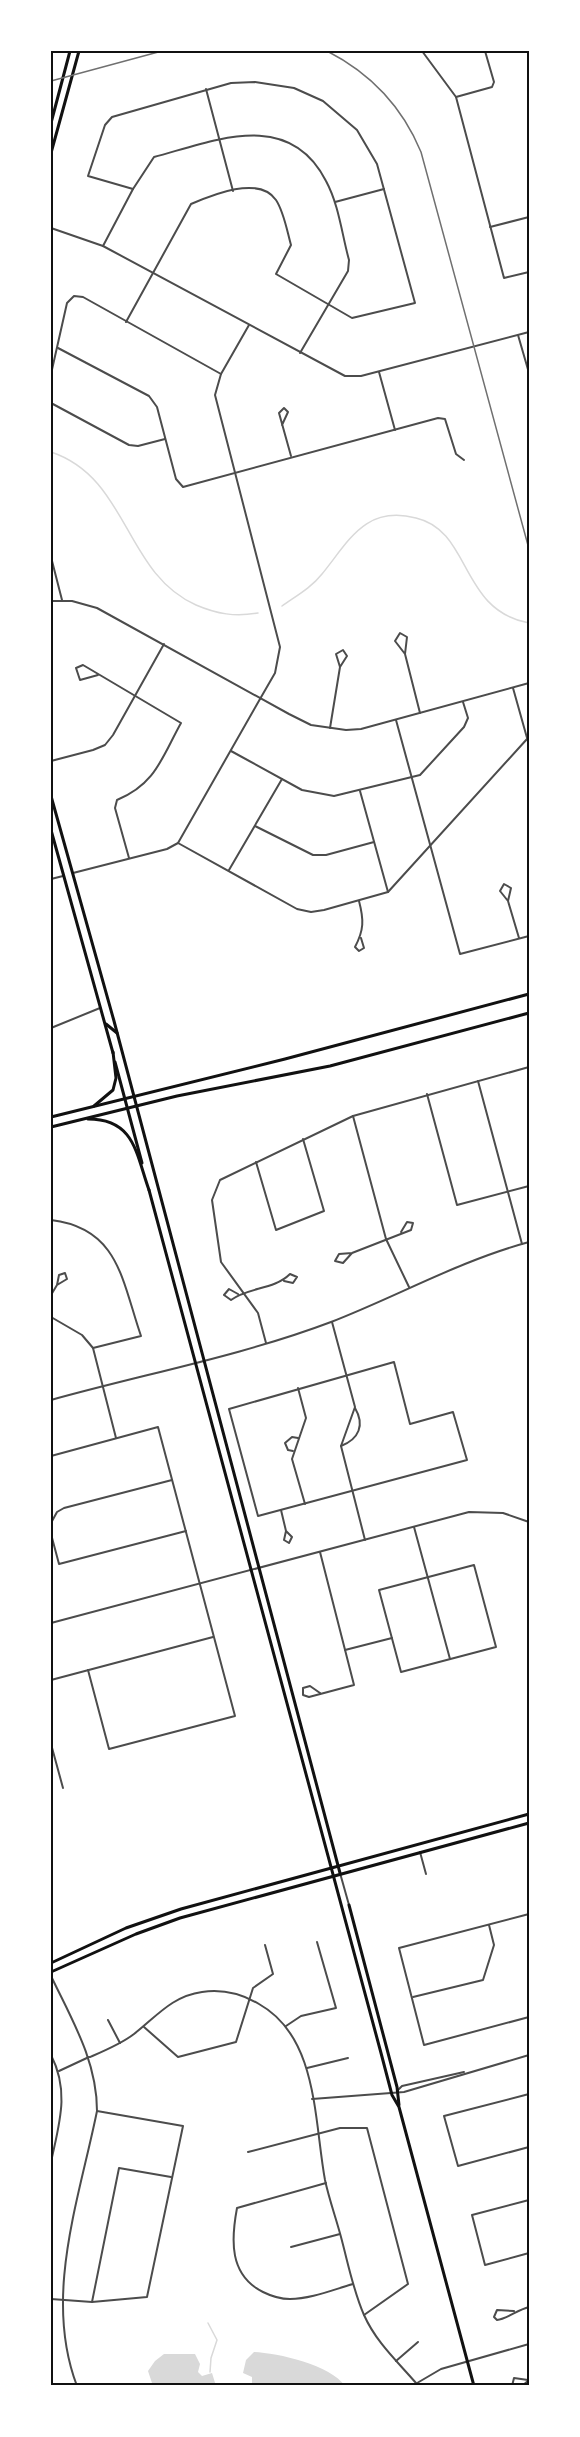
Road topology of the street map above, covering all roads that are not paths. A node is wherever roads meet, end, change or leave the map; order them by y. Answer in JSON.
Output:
{"nodes":[{"id":1,"x":70,"y":51,"type":"edge"},
{"id":2,"x":79,"y":51,"type":"edge"},
{"id":3,"x":422,"y":51,"type":"edge"},
{"id":4,"x":485,"y":51,"type":"edge"},
{"id":5,"x":206,"y":89,"type":"junction"},
{"id":6,"x":456,"y":97,"type":"junction"},
{"id":7,"x":51,"y":123,"type":"edge"},
{"id":8,"x":219,"y":140,"type":"junction"},
{"id":9,"x":51,"y":153,"type":"edge"},
{"id":10,"x":133,"y":189,"type":"junction"},
{"id":11,"x":384,"y":189,"type":"junction"},
{"id":12,"x":234,"y":191,"type":"junction"},
{"id":13,"x":334,"y":202,"type":"junction"},
{"id":14,"x":529,"y":217,"type":"edge"},
{"id":15,"x":490,"y":227,"type":"junction"},
{"id":16,"x":51,"y":228,"type":"edge"},
{"id":17,"x":103,"y":246,"type":"junction"},
{"id":18,"x":153,"y":272,"type":"junction"},
{"id":19,"x":529,"y":272,"type":"edge"},
{"id":20,"x":328,"y":305,"type":"junction"},
{"id":21,"x":126,"y":322,"type":"junction"},
{"id":22,"x":249,"y":325,"type":"junction"},
{"id":23,"x":529,"y":332,"type":"edge"},
{"id":24,"x":518,"y":335,"type":"junction"},
{"id":25,"x":58,"y":348,"type":"junction"},
{"id":26,"x":300,"y":353,"type":"junction"},
{"id":27,"x":379,"y":372,"type":"junction"},
{"id":28,"x":529,"y":373,"type":"edge"},
{"id":29,"x":51,"y":374,"type":"edge"},
{"id":30,"x":221,"y":374,"type":"junction"},
{"id":31,"x":51,"y":403,"type":"edge"},
{"id":32,"x":282,"y":426,"type":"junction"},
{"id":33,"x":395,"y":430,"type":"junction"},
{"id":34,"x":165,"y":439,"type":"junction"},
{"id":35,"x":291,"y":458,"type":"junction"},
{"id":36,"x":464,"y":460,"type":"dead end"},
{"id":37,"x":234,"y":473,"type":"junction"},
{"id":38,"x":51,"y":557,"type":"edge"},
{"id":39,"x":62,"y":600,"type":"junction"},
{"id":40,"x":51,"y":601,"type":"edge"},
{"id":41,"x":164,"y":644,"type":"junction"},
{"id":42,"x":405,"y":654,"type":"junction"},
{"id":43,"x":340,"y":667,"type":"junction"},
{"id":44,"x":98,"y":675,"type":"junction"},
{"id":45,"x":529,"y":683,"type":"edge"},
{"id":46,"x":513,"y":688,"type":"junction"},
{"id":47,"x":136,"y":697,"type":"junction"},
{"id":48,"x":260,"y":699,"type":"junction"},
{"id":49,"x":463,"y":702,"type":"junction"},
{"id":50,"x":420,"y":713,"type":"junction"},
{"id":51,"x":396,"y":720,"type":"junction"},
{"id":52,"x":330,"y":728,"type":"junction"},
{"id":53,"x":527,"y":739,"type":"junction"},
{"id":54,"x":529,"y":745,"type":"edge"},
{"id":55,"x":231,"y":751,"type":"junction"},
{"id":56,"x":51,"y":761,"type":"edge"},
{"id":57,"x":413,"y":777,"type":"junction"},
{"id":58,"x":282,"y":779,"type":"junction"},
{"id":59,"x":360,"y":790,"type":"junction"},
{"id":60,"x":51,"y":796,"type":"edge"},
{"id":61,"x":255,"y":826,"type":"junction"},
{"id":62,"x":51,"y":830,"type":"edge"},
{"id":63,"x":374,"y":842,"type":"junction"},
{"id":64,"x":178,"y":843,"type":"junction"},
{"id":65,"x":430,"y":846,"type":"junction"},
{"id":66,"x":129,"y":859,"type":"junction"},
{"id":67,"x":229,"y":870,"type":"junction"},
{"id":68,"x":74,"y":873,"type":"junction"},
{"id":69,"x":63,"y":876,"type":"junction"},
{"id":70,"x":51,"y":879,"type":"edge"},
{"id":71,"x":387,"y":892,"type":"junction"},
{"id":72,"x":359,"y":900,"type":"junction"},
{"id":73,"x":508,"y":902,"type":"junction"},
{"id":74,"x":529,"y":936,"type":"edge"},
{"id":75,"x":361,"y":938,"type":"dead end"},
{"id":76,"x":519,"y":939,"type":"junction"},
{"id":77,"x":529,"y":993,"type":"edge"},
{"id":78,"x":100,"y":1008,"type":"junction"},
{"id":79,"x":529,"y":1013,"type":"edge"},
{"id":80,"x":104,"y":1023,"type":"junction"},
{"id":81,"x":51,"y":1028,"type":"edge"},
{"id":82,"x":117,"y":1033,"type":"junction"},
{"id":83,"x":113,"y":1052,"type":"junction"},
{"id":84,"x":529,"y":1067,"type":"edge"},
{"id":85,"x":478,"y":1081,"type":"junction"},
{"id":86,"x":427,"y":1094,"type":"junction"},
{"id":87,"x":134,"y":1097,"type":"junction"},
{"id":88,"x":124,"y":1100,"type":"junction"},
{"id":89,"x":136,"y":1105,"type":"junction"},
{"id":90,"x":127,"y":1107,"type":"junction"},
{"id":91,"x":89,"y":1108,"type":"junction"},
{"id":92,"x":353,"y":1116,"type":"junction"},
{"id":93,"x":51,"y":1117,"type":"edge"},
{"id":94,"x":84,"y":1119,"type":"junction"},
{"id":95,"x":51,"y":1127,"type":"edge"},
{"id":96,"x":303,"y":1139,"type":"junction"},
{"id":97,"x":256,"y":1162,"type":"junction"},
{"id":98,"x":529,"y":1186,"type":"edge"},
{"id":99,"x":149,"y":1190,"type":"junction"},
{"id":100,"x":507,"y":1192,"type":"junction"},
{"id":101,"x":51,"y":1220,"type":"edge"},
{"id":102,"x":401,"y":1232,"type":"dead end"},
{"id":103,"x":386,"y":1239,"type":"junction"},
{"id":104,"x":529,"y":1242,"type":"edge"},
{"id":105,"x":522,"y":1244,"type":"junction"},
{"id":106,"x":352,"y":1253,"type":"junction"},
{"id":107,"x":284,"y":1281,"type":"dead end"},
{"id":108,"x":57,"y":1285,"type":"dead end"},
{"id":109,"x":409,"y":1287,"type":"junction"},
{"id":110,"x":244,"y":1293,"type":"junction"},
{"id":111,"x":238,"y":1294,"type":"junction"},
{"id":112,"x":51,"y":1295,"type":"edge"},
{"id":113,"x":51,"y":1317,"type":"edge"},
{"id":114,"x":332,"y":1322,"type":"junction"},
{"id":115,"x":266,"y":1343,"type":"junction"},
{"id":116,"x":93,"y":1348,"type":"junction"},
{"id":117,"x":204,"y":1359,"type":"junction"},
{"id":118,"x":196,"y":1361,"type":"junction"},
{"id":119,"x":346,"y":1374,"type":"junction"},
{"id":120,"x":102,"y":1386,"type":"junction"},
{"id":121,"x":298,"y":1388,"type":"junction"},
{"id":122,"x":51,"y":1400,"type":"edge"},
{"id":123,"x":355,"y":1407,"type":"junction"},
{"id":124,"x":116,"y":1438,"type":"junction"},
{"id":125,"x":298,"y":1438,"type":"junction"},
{"id":126,"x":341,"y":1446,"type":"junction"},
{"id":127,"x":293,"y":1451,"type":"junction"},
{"id":128,"x":51,"y":1456,"type":"edge"},
{"id":129,"x":172,"y":1480,"type":"junction"},
{"id":130,"x":353,"y":1491,"type":"junction"},
{"id":131,"x":305,"y":1504,"type":"junction"},
{"id":132,"x":281,"y":1510,"type":"junction"},
{"id":133,"x":529,"y":1522,"type":"edge"},
{"id":134,"x":51,"y":1523,"type":"edge"},
{"id":135,"x":414,"y":1527,"type":"junction"},
{"id":136,"x":186,"y":1531,"type":"junction"},
{"id":137,"x":286,"y":1531,"type":"dead end"},
{"id":138,"x":51,"y":1534,"type":"edge"},
{"id":139,"x":365,"y":1540,"type":"junction"},
{"id":140,"x":320,"y":1552,"type":"junction"},
{"id":141,"x":260,"y":1568,"type":"junction"},
{"id":142,"x":251,"y":1570,"type":"junction"},
{"id":143,"x":428,"y":1577,"type":"junction"},
{"id":144,"x":200,"y":1583,"type":"junction"},
{"id":145,"x":51,"y":1623,"type":"edge"},
{"id":146,"x":213,"y":1637,"type":"junction"},
{"id":147,"x":392,"y":1638,"type":"junction"},
{"id":148,"x":345,"y":1650,"type":"junction"},
{"id":149,"x":450,"y":1659,"type":"junction"},
{"id":150,"x":88,"y":1670,"type":"junction"},
{"id":151,"x":51,"y":1680,"type":"edge"},
{"id":152,"x":320,"y":1693,"type":"junction"},
{"id":153,"x":51,"y":1744,"type":"edge"},
{"id":154,"x":63,"y":1788,"type":"dead end"},
{"id":155,"x":529,"y":1815,"type":"edge"},
{"id":156,"x":529,"y":1823,"type":"edge"},
{"id":157,"x":420,"y":1852,"type":"junction"},
{"id":158,"x":338,"y":1866,"type":"junction"},
{"id":159,"x":331,"y":1868,"type":"junction"},
{"id":160,"x":340,"y":1873,"type":"junction"},
{"id":161,"x":426,"y":1874,"type":"dead end"},
{"id":162,"x":333,"y":1875,"type":"junction"},
{"id":163,"x":349,"y":1905,"type":"joint"},
{"id":164,"x":529,"y":1914,"type":"edge"},
{"id":165,"x":489,"y":1925,"type":"junction"},
{"id":166,"x":317,"y":1942,"type":"dead end"},
{"id":167,"x":265,"y":1945,"type":"dead end"},
{"id":168,"x":51,"y":1963,"type":"edge"},
{"id":169,"x":51,"y":1974,"type":"edge"},
{"id":170,"x":249,"y":1998,"type":"junction"},
{"id":171,"x":412,"y":1998,"type":"junction"},
{"id":172,"x":529,"y":2017,"type":"edge"},
{"id":173,"x":108,"y":2020,"type":"dead end"},
{"id":174,"x":143,"y":2026,"type":"junction"},
{"id":175,"x":286,"y":2026,"type":"junction"},
{"id":176,"x":120,"y":2043,"type":"junction"},
{"id":177,"x":51,"y":2055,"type":"edge"},
{"id":178,"x":529,"y":2055,"type":"edge"},
{"id":179,"x":90,"y":2057,"type":"junction"},
{"id":180,"x":348,"y":2058,"type":"dead end"},
{"id":181,"x":307,"y":2068,"type":"junction"},
{"id":182,"x":59,"y":2071,"type":"junction"},
{"id":183,"x":468,"y":2072,"type":"junction"},
{"id":184,"x":398,"y":2090,"type":"junction"},
{"id":185,"x":392,"y":2092,"type":"junction"},
{"id":186,"x":529,"y":2094,"type":"edge"},
{"id":187,"x":312,"y":2099,"type":"junction"},
{"id":188,"x":399,"y":2107,"type":"junction"},
{"id":189,"x":97,"y":2111,"type":"junction"},
{"id":190,"x":317,"y":2133,"type":"junction"},
{"id":191,"x":529,"y":2147,"type":"edge"},
{"id":192,"x":248,"y":2152,"type":"dead end"},
{"id":193,"x":51,"y":2161,"type":"edge"},
{"id":194,"x":171,"y":2177,"type":"junction"},
{"id":195,"x":326,"y":2183,"type":"junction"},
{"id":196,"x":529,"y":2200,"type":"edge"},
{"id":197,"x":340,"y":2235,"type":"junction"},
{"id":198,"x":291,"y":2247,"type":"dead end"},
{"id":199,"x":529,"y":2253,"type":"edge"},
{"id":200,"x":352,"y":2284,"type":"junction"},
{"id":201,"x":51,"y":2300,"type":"edge"},
{"id":202,"x":63,"y":2301,"type":"junction"},
{"id":203,"x":92,"y":2302,"type":"junction"},
{"id":204,"x":529,"y":2307,"type":"edge"},
{"id":205,"x":514,"y":2311,"type":"junction"},
{"id":206,"x":364,"y":2315,"type":"junction"},
{"id":207,"x":418,"y":2342,"type":"dead end"},
{"id":208,"x":529,"y":2344,"type":"edge"},
{"id":209,"x":467,"y":2360,"type":"junction"},
{"id":210,"x":396,"y":2361,"type":"junction"},
{"id":211,"x":529,"y":2380,"type":"edge"},
{"id":212,"x":416,"y":2385,"type":"edge"},
{"id":213,"x":77,"y":2386,"type":"edge"},
{"id":214,"x":474,"y":2386,"type":"edge"},
{"id":215,"x":512,"y":2386,"type":"edge"},
{"id":216,"x":522,"y":2386,"type":"edge"}],
"edges":[{"from":1,"to":7,"type":"main road"},
{"from":2,"to":9,"type":"main road"},
{"from":3,"to":6,"type":"street"},
{"from":4,"to":6,"type":"street"},
{"from":5,"to":8,"type":"street"},
{"from":5,"to":10,"type":"street"},
{"from":5,"to":11,"type":"street"},
{"from":6,"to":15,"type":"street"},
{"from":8,"to":10,"type":"street"},
{"from":8,"to":12,"type":"street"},
{"from":8,"to":13,"type":"street"},
{"from":10,"to":17,"type":"street"},
{"from":11,"to":13,"type":"street"},
{"from":11,"to":20,"type":"street"},
{"from":12,"to":18,"type":"street"},
{"from":12,"to":20,"type":"street"},
{"from":13,"to":20,"type":"street"},
{"from":14,"to":15,"type":"street"},
{"from":15,"to":19,"type":"street"},
{"from":16,"to":17,"type":"street"},
{"from":17,"to":18,"type":"street"},
{"from":18,"to":21,"type":"street"},
{"from":18,"to":22,"type":"street"},
{"from":20,"to":26,"type":"street"},
{"from":21,"to":25,"type":"street"},
{"from":21,"to":30,"type":"street"},
{"from":22,"to":26,"type":"street"},
{"from":22,"to":30,"type":"street"},
{"from":23,"to":24,"type":"street"},
{"from":24,"to":27,"type":"street"},
{"from":24,"to":28,"type":"street"},
{"from":25,"to":29,"type":"street"},
{"from":25,"to":34,"type":"street"},
{"from":26,"to":27,"type":"street"},
{"from":27,"to":33,"type":"street"},
{"from":30,"to":37,"type":"street"},
{"from":31,"to":34,"type":"street"},
{"from":32,"to":32,"type":"street"},
{"from":32,"to":35,"type":"street"},
{"from":33,"to":35,"type":"street"},
{"from":33,"to":36,"type":"street"},
{"from":34,"to":37,"type":"street"},
{"from":35,"to":37,"type":"street"},
{"from":37,"to":48,"type":"street"},
{"from":38,"to":39,"type":"street"},
{"from":39,"to":40,"type":"street"},
{"from":39,"to":41,"type":"street"},
{"from":41,"to":47,"type":"street"},
{"from":41,"to":48,"type":"street"},
{"from":42,"to":42,"type":"street"},
{"from":42,"to":50,"type":"street"},
{"from":43,"to":43,"type":"street"},
{"from":43,"to":52,"type":"street"},
{"from":44,"to":44,"type":"street"},
{"from":44,"to":47,"type":"street"},
{"from":45,"to":46,"type":"street"},
{"from":46,"to":49,"type":"street"},
{"from":46,"to":53,"type":"street"},
{"from":47,"to":56,"type":"street"},
{"from":47,"to":66,"type":"street"},
{"from":48,"to":52,"type":"street"},
{"from":48,"to":55,"type":"street"},
{"from":49,"to":50,"type":"street"},
{"from":49,"to":57,"type":"street"},
{"from":50,"to":51,"type":"street"},
{"from":51,"to":52,"type":"street"},
{"from":51,"to":57,"type":"street"},
{"from":53,"to":54,"type":"street"},
{"from":53,"to":65,"type":"street"},
{"from":55,"to":58,"type":"street"},
{"from":55,"to":64,"type":"street"},
{"from":57,"to":59,"type":"street"},
{"from":57,"to":65,"type":"street"},
{"from":58,"to":59,"type":"street"},
{"from":58,"to":61,"type":"street"},
{"from":59,"to":63,"type":"street"},
{"from":60,"to":68,"type":"main road"},
{"from":61,"to":63,"type":"street"},
{"from":61,"to":67,"type":"street"},
{"from":62,"to":69,"type":"main road"},
{"from":63,"to":71,"type":"street"},
{"from":64,"to":66,"type":"street"},
{"from":64,"to":67,"type":"street"},
{"from":65,"to":71,"type":"street"},
{"from":65,"to":76,"type":"street"},
{"from":66,"to":68,"type":"street"},
{"from":67,"to":72,"type":"street"},
{"from":68,"to":69,"type":"street"},
{"from":68,"to":82,"type":"main road"},
{"from":69,"to":70,"type":"street"},
{"from":69,"to":78,"type":"main road"},
{"from":71,"to":72,"type":"street"},
{"from":72,"to":75,"type":"street"},
{"from":73,"to":73,"type":"street"},
{"from":73,"to":76,"type":"street"},
{"from":74,"to":76,"type":"street"},
{"from":77,"to":87,"type":"main road"},
{"from":78,"to":80,"type":"main road"},
{"from":78,"to":81,"type":"street"},
{"from":79,"to":89,"type":"main road"},
{"from":80,"to":82,"type":"main road"},
{"from":80,"to":83,"type":"main road"},
{"from":82,"to":87,"type":"main road"},
{"from":83,"to":88,"type":"main road"},
{"from":83,"to":91,"type":"main road"},
{"from":84,"to":85,"type":"street"},
{"from":85,"to":86,"type":"street"},
{"from":85,"to":100,"type":"street"},
{"from":86,"to":92,"type":"street"},
{"from":86,"to":100,"type":"street"},
{"from":87,"to":88,"type":"main road"},
{"from":87,"to":89,"type":"main road"},
{"from":88,"to":90,"type":"main road"},
{"from":88,"to":91,"type":"main road"},
{"from":89,"to":90,"type":"main road"},
{"from":89,"to":117,"type":"main road"},
{"from":90,"to":94,"type":"main road"},
{"from":90,"to":99,"type":"main road"},
{"from":91,"to":93,"type":"main road"},
{"from":92,"to":96,"type":"street"},
{"from":92,"to":103,"type":"street"},
{"from":94,"to":95,"type":"main road"},
{"from":94,"to":99,"type":"main road"},
{"from":96,"to":97,"type":"street"},
{"from":96,"to":97,"type":"street"},
{"from":97,"to":110,"type":"street"},
{"from":98,"to":100,"type":"street"},
{"from":99,"to":118,"type":"main road"},
{"from":100,"to":105,"type":"street"},
{"from":101,"to":116,"type":"street"},
{"from":102,"to":103,"type":"street"},
{"from":103,"to":106,"type":"street"},
{"from":103,"to":109,"type":"street"},
{"from":104,"to":105,"type":"street"},
{"from":105,"to":109,"type":"street"},
{"from":106,"to":106,"type":"street"},
{"from":107,"to":110,"type":"street"},
{"from":108,"to":112,"type":"street"},
{"from":109,"to":114,"type":"street"},
{"from":110,"to":111,"type":"street"},
{"from":110,"to":115,"type":"street"},
{"from":111,"to":111,"type":"street"},
{"from":113,"to":116,"type":"street"},
{"from":114,"to":115,"type":"street"},
{"from":114,"to":119,"type":"street"},
{"from":115,"to":117,"type":"street"},
{"from":116,"to":120,"type":"street"},
{"from":117,"to":118,"type":"street"},
{"from":117,"to":141,"type":"main road"},
{"from":118,"to":120,"type":"street"},
{"from":118,"to":142,"type":"main road"},
{"from":119,"to":121,"type":"street"},
{"from":119,"to":123,"type":"street"},
{"from":119,"to":130,"type":"street"},
{"from":120,"to":122,"type":"street"},
{"from":120,"to":124,"type":"street"},
{"from":121,"to":125,"type":"street"},
{"from":121,"to":132,"type":"street"},
{"from":123,"to":126,"type":"street"},
{"from":123,"to":126,"type":"street"},
{"from":124,"to":128,"type":"street"},
{"from":124,"to":129,"type":"street"},
{"from":125,"to":127,"type":"street"},
{"from":125,"to":127,"type":"street"},
{"from":126,"to":130,"type":"street"},
{"from":127,"to":131,"type":"street"},
{"from":129,"to":134,"type":"street"},
{"from":129,"to":136,"type":"street"},
{"from":130,"to":131,"type":"street"},
{"from":130,"to":139,"type":"street"},
{"from":131,"to":132,"type":"street"},
{"from":132,"to":137,"type":"street"},
{"from":133,"to":135,"type":"street"},
{"from":135,"to":139,"type":"street"},
{"from":135,"to":143,"type":"street"},
{"from":136,"to":138,"type":"street"},
{"from":136,"to":144,"type":"street"},
{"from":139,"to":140,"type":"street"},
{"from":140,"to":141,"type":"street"},
{"from":140,"to":148,"type":"street"},
{"from":141,"to":142,"type":"street"},
{"from":141,"to":158,"type":"main road"},
{"from":142,"to":144,"type":"street"},
{"from":142,"to":159,"type":"main road"},
{"from":143,"to":147,"type":"street"},
{"from":143,"to":149,"type":"street"},
{"from":143,"to":149,"type":"street"},
{"from":144,"to":145,"type":"street"},
{"from":144,"to":146,"type":"street"},
{"from":146,"to":150,"type":"street"},
{"from":146,"to":150,"type":"street"},
{"from":147,"to":148,"type":"street"},
{"from":147,"to":149,"type":"street"},
{"from":148,"to":152,"type":"street"},
{"from":150,"to":151,"type":"street"},
{"from":152,"to":152,"type":"street"},
{"from":153,"to":154,"type":"street"},
{"from":155,"to":158,"type":"main road"},
{"from":156,"to":157,"type":"main road"},
{"from":157,"to":160,"type":"main road"},
{"from":157,"to":161,"type":"street"},
{"from":158,"to":159,"type":"main road"},
{"from":158,"to":160,"type":"main road"},
{"from":159,"to":162,"type":"main road"},
{"from":159,"to":168,"type":"main road"},
{"from":160,"to":162,"type":"main road"},
{"from":160,"to":163,"type":"street"},
{"from":162,"to":169,"type":"main road"},
{"from":162,"to":185,"type":"main road"},
{"from":163,"to":184,"type":"main road"},
{"from":164,"to":165,"type":"street"},
{"from":165,"to":171,"type":"street"},
{"from":165,"to":171,"type":"street"},
{"from":166,"to":175,"type":"street"},
{"from":167,"to":170,"type":"street"},
{"from":169,"to":179,"type":"street"},
{"from":170,"to":174,"type":"street"},
{"from":170,"to":174,"type":"street"},
{"from":170,"to":175,"type":"street"},
{"from":171,"to":172,"type":"street"},
{"from":173,"to":176,"type":"street"},
{"from":174,"to":176,"type":"street"},
{"from":175,"to":181,"type":"street"},
{"from":176,"to":179,"type":"street"},
{"from":177,"to":182,"type":"street"},
{"from":178,"to":183,"type":"street"},
{"from":179,"to":182,"type":"street"},
{"from":179,"to":189,"type":"street"},
{"from":180,"to":181,"type":"street"},
{"from":181,"to":187,"type":"street"},
{"from":182,"to":193,"type":"street"},
{"from":183,"to":184,"type":"street"},
{"from":183,"to":184,"type":"street"},
{"from":184,"to":185,"type":"street"},
{"from":184,"to":188,"type":"main road"},
{"from":185,"to":187,"type":"street"},
{"from":185,"to":188,"type":"main road"},
{"from":186,"to":191,"type":"street"},
{"from":187,"to":190,"type":"street"},
{"from":188,"to":209,"type":"main road"},
{"from":189,"to":194,"type":"street"},
{"from":189,"to":202,"type":"street"},
{"from":190,"to":192,"type":"street"},
{"from":190,"to":195,"type":"street"},
{"from":190,"to":206,"type":"street"},
{"from":194,"to":203,"type":"street"},
{"from":194,"to":203,"type":"street"},
{"from":195,"to":197,"type":"street"},
{"from":195,"to":200,"type":"street"},
{"from":196,"to":199,"type":"street"},
{"from":197,"to":198,"type":"street"},
{"from":197,"to":200,"type":"street"},
{"from":200,"to":206,"type":"street"},
{"from":201,"to":202,"type":"street"},
{"from":202,"to":203,"type":"street"},
{"from":202,"to":213,"type":"street"},
{"from":204,"to":205,"type":"street"},
{"from":205,"to":205,"type":"street"},
{"from":206,"to":210,"type":"street"},
{"from":207,"to":210,"type":"street"},
{"from":208,"to":209,"type":"street"},
{"from":209,"to":212,"type":"street"},
{"from":209,"to":214,"type":"main road"},
{"from":210,"to":212,"type":"street"},
{"from":211,"to":215,"type":"street"},
{"from":211,"to":216,"type":"street"}]}
